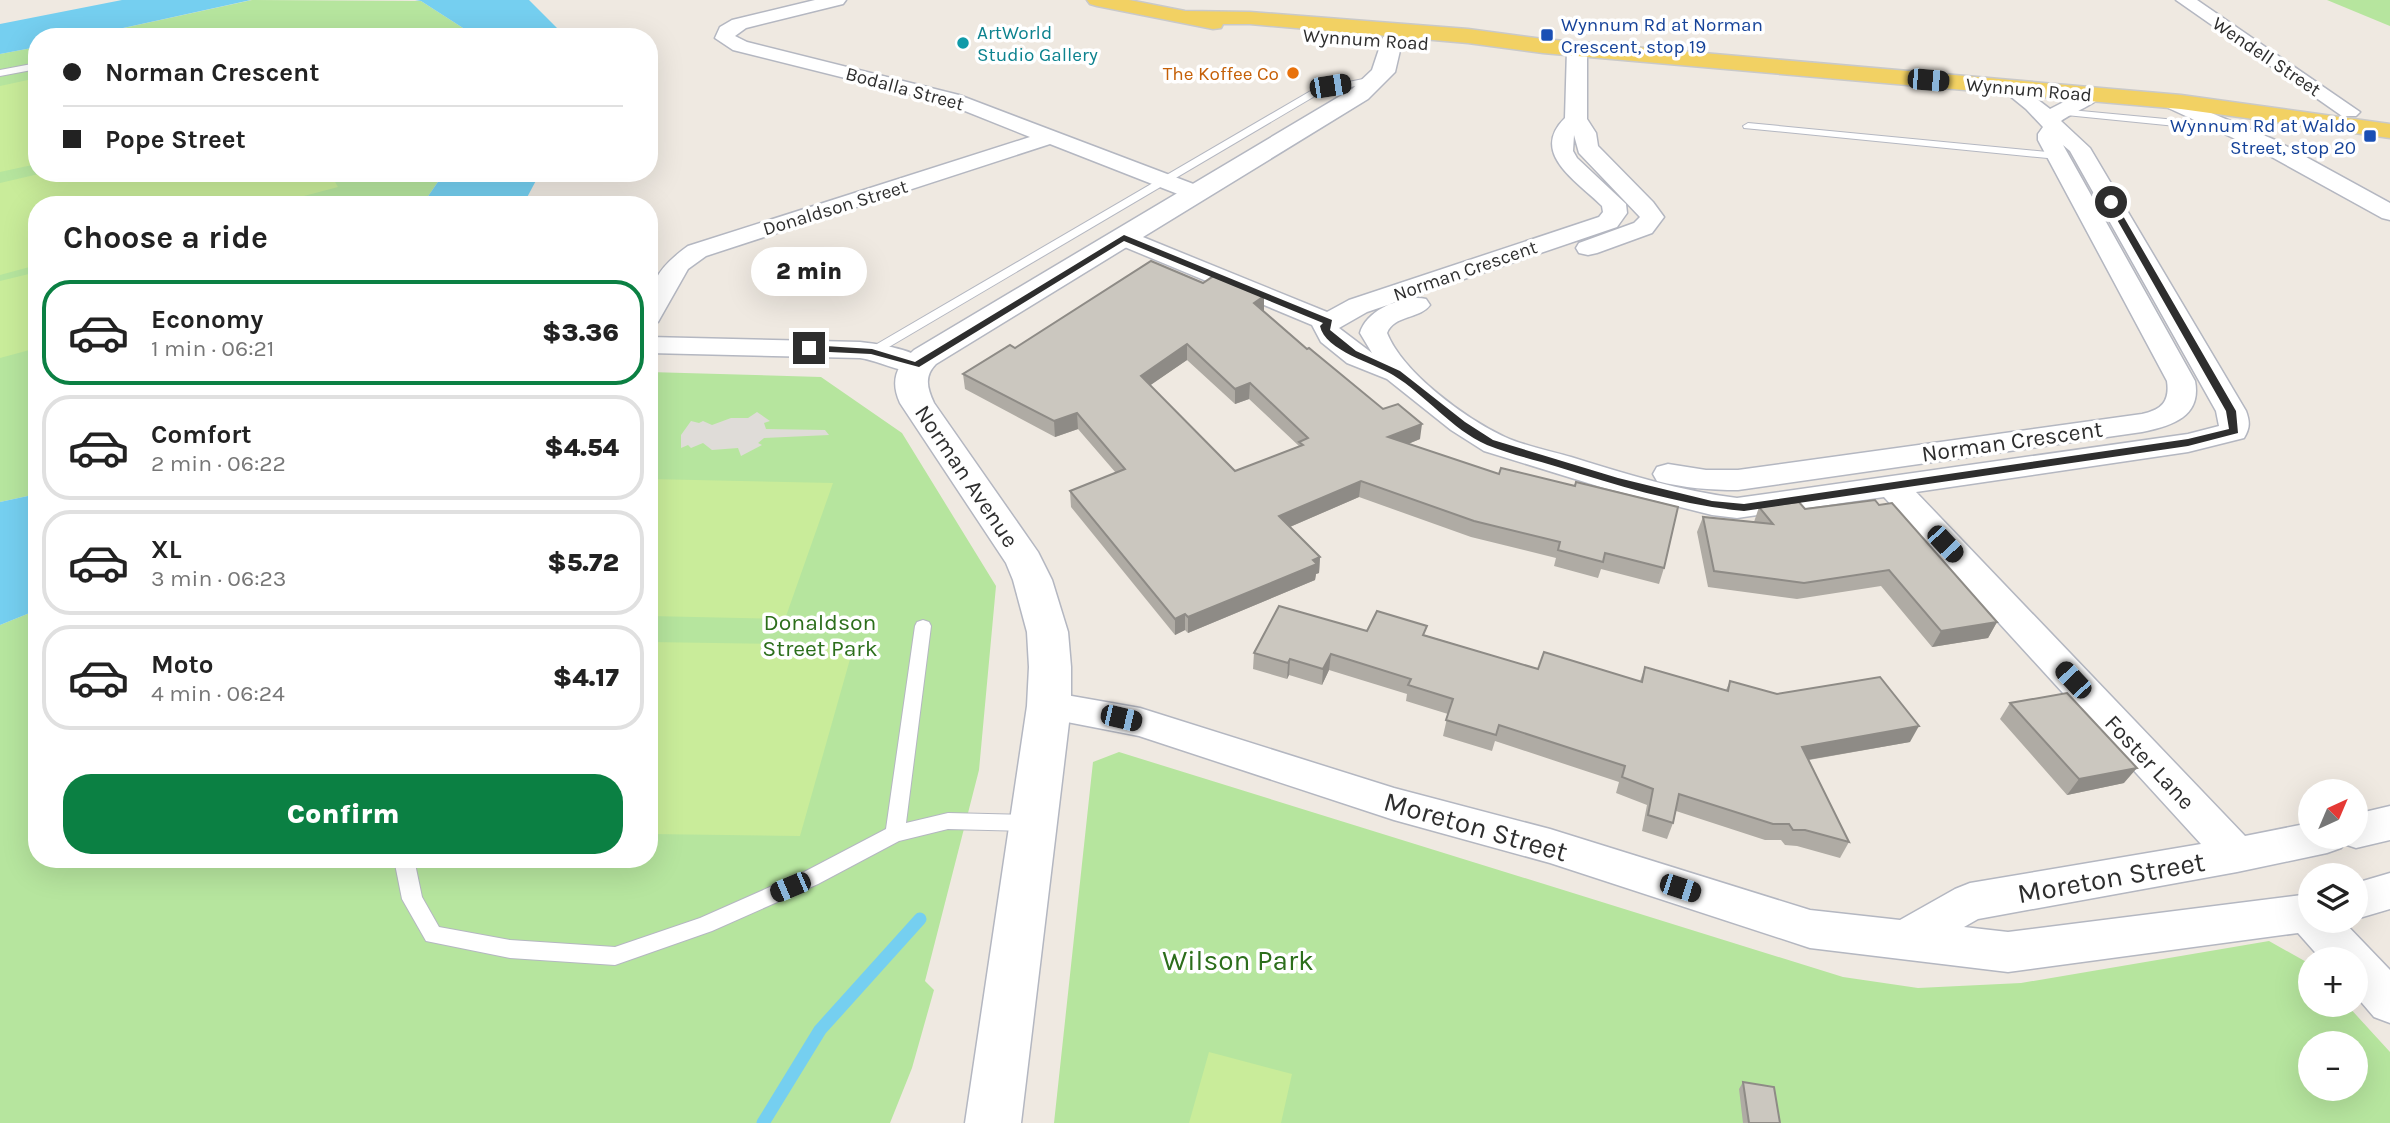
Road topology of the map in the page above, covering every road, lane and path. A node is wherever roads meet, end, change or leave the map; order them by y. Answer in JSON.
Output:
{"nodes":[{"id":1,"x":837,"y":0,"type":"edge"},
{"id":2,"x":1097,"y":0,"type":"edge"},
{"id":3,"x":2185,"y":0,"type":"edge"},
{"id":4,"x":1128,"y":3,"type":"edge"},
{"id":5,"x":1392,"y":36,"type":"junction"},
{"id":6,"x":1577,"y":49,"type":"junction"},
{"id":7,"x":28,"y":67,"type":"edge"},
{"id":8,"x":0,"y":73,"type":"edge"},
{"id":9,"x":2009,"y":87,"type":"junction"},
{"id":10,"x":2094,"y":94,"type":"junction"},
{"id":11,"x":2175,"y":109,"type":"junction"},
{"id":12,"x":2349,"y":112,"type":"junction"},
{"id":13,"x":2278,"y":116,"type":"junction"},
{"id":14,"x":2390,"y":117,"type":"edge"},
{"id":15,"x":1576,"y":119,"type":"junction"},
{"id":16,"x":1748,"y":126,"type":"dead end"},
{"id":17,"x":2056,"y":129,"type":"junction"},
{"id":18,"x":2390,"y":130,"type":"edge"},
{"id":19,"x":1051,"y":136,"type":"junction"},
{"id":20,"x":2267,"y":145,"type":"junction"},
{"id":21,"x":1179,"y":186,"type":"junction"},
{"id":22,"x":2390,"y":214,"type":"edge"},
{"id":23,"x":1124,"y":238,"type":"junction"},
{"id":24,"x":658,"y":300,"type":"edge"},
{"id":25,"x":1328,"y":322,"type":"junction"},
{"id":26,"x":658,"y":345,"type":"edge"},
{"id":27,"x":872,"y":351,"type":"junction"},
{"id":28,"x":916,"y":365,"type":"junction"},
{"id":29,"x":1397,"y":373,"type":"junction"},
{"id":30,"x":1527,"y":454,"type":"junction"},
{"id":31,"x":1891,"y":485,"type":"junction"},
{"id":32,"x":923,"y":626,"type":"dead end"},
{"id":33,"x":1049,"y":706,"type":"junction"},
{"id":34,"x":1032,"y":822,"type":"junction"},
{"id":35,"x":2390,"y":823,"type":"edge"},
{"id":36,"x":2368,"y":828,"type":"edge"},
{"id":37,"x":895,"y":834,"type":"junction"},
{"id":38,"x":2298,"y":842,"type":"edge"},
{"id":39,"x":2237,"y":855,"type":"junction"},
{"id":40,"x":406,"y":868,"type":"edge"},
{"id":41,"x":2390,"y":891,"type":"edge"},
{"id":42,"x":2368,"y":897,"type":"edge"},
{"id":43,"x":2298,"y":917,"type":"edge"},
{"id":44,"x":2326,"y":933,"type":"edge"},
{"id":45,"x":1904,"y":940,"type":"junction"},
{"id":46,"x":2339,"y":947,"type":"edge"},
{"id":47,"x":2368,"y":978,"type":"edge"},
{"id":48,"x":2390,"y":1002,"type":"edge"},
{"id":49,"x":993,"y":1123,"type":"edge"}],
"edges":[{"from":1,"to":19,"type":"street","name":"Bodalla Street"},
{"from":2,"to":4,"type":"main road","name":"Wynnum Road"},
{"from":3,"to":12,"type":"street","name":"Wendell Street"},
{"from":4,"to":5,"type":"main road","name":"Wynnum Road"},
{"from":5,"to":6,"type":"main road","name":"Wynnum Road"},
{"from":5,"to":21,"type":"street"},
{"from":6,"to":9,"type":"main road","name":"Wynnum Road"},
{"from":6,"to":15,"type":"street","name":"Norman Crescent"},
{"from":7,"to":8,"type":"lane"},
{"from":9,"to":10,"type":"main road","name":"Wynnum Road"},
{"from":9,"to":17,"type":"street","name":"Norman Crescent"},
{"from":10,"to":11,"type":"main road","name":"Wynnum Road"},
{"from":10,"to":17,"type":"street"},
{"from":11,"to":12,"type":"main road","name":"Wynnum Road"},
{"from":11,"to":13,"type":"main road","name":"Wynnum Road"},
{"from":11,"to":17,"type":"lane","name":"Wynnum Road"},
{"from":11,"to":20,"type":"street"},
{"from":12,"to":14,"type":"main road","name":"Wynnum Road"},
{"from":12,"to":18,"type":"main road"},
{"from":13,"to":18,"type":"main road","name":"Wynnum Road"},
{"from":13,"to":20,"type":"street"},
{"from":15,"to":25,"type":"street","name":"Norman Crescent"},
{"from":15,"to":29,"type":"street","name":"Norman Crescent"},
{"from":16,"to":17,"type":"lane","name":"Wynnum Road"},
{"from":17,"to":30,"type":"street","name":"Norman Crescent"},
{"from":17,"to":31,"type":"street","name":"Norman Crescent"},
{"from":19,"to":21,"type":"street","name":"Bodalla Street"},
{"from":19,"to":24,"type":"street","name":"Donaldson Street"},
{"from":20,"to":22,"type":"street"},
{"from":21,"to":23,"type":"street"},
{"from":21,"to":27,"type":"lane"},
{"from":23,"to":25,"type":"street"},
{"from":23,"to":28,"type":"street"},
{"from":25,"to":29,"type":"street","name":"Norman Crescent"},
{"from":26,"to":27,"type":"street"},
{"from":27,"to":28,"type":"street"},
{"from":28,"to":33,"type":"street","name":"Norman Avenue"},
{"from":29,"to":30,"type":"street","name":"Norman Crescent"},
{"from":30,"to":31,"type":"street","name":"Norman Crescent"},
{"from":31,"to":39,"type":"street","name":"Foster Lane"},
{"from":32,"to":37,"type":"lane"},
{"from":33,"to":34,"type":"street","name":"Norman Avenue"},
{"from":33,"to":45,"type":"street","name":"Moreton Street"},
{"from":34,"to":37,"type":"lane"},
{"from":34,"to":49,"type":"street","name":"Norman Avenue"},
{"from":35,"to":36,"type":"street"},
{"from":37,"to":40,"type":"lane"},
{"from":38,"to":39,"type":"street","name":"Moreton Street"},
{"from":39,"to":45,"type":"street","name":"Moreton Street"},
{"from":41,"to":42,"type":"street"},
{"from":43,"to":45,"type":"street","name":"Moreton Street"},
{"from":44,"to":46,"type":"street"},
{"from":47,"to":48,"type":"street"}]}
